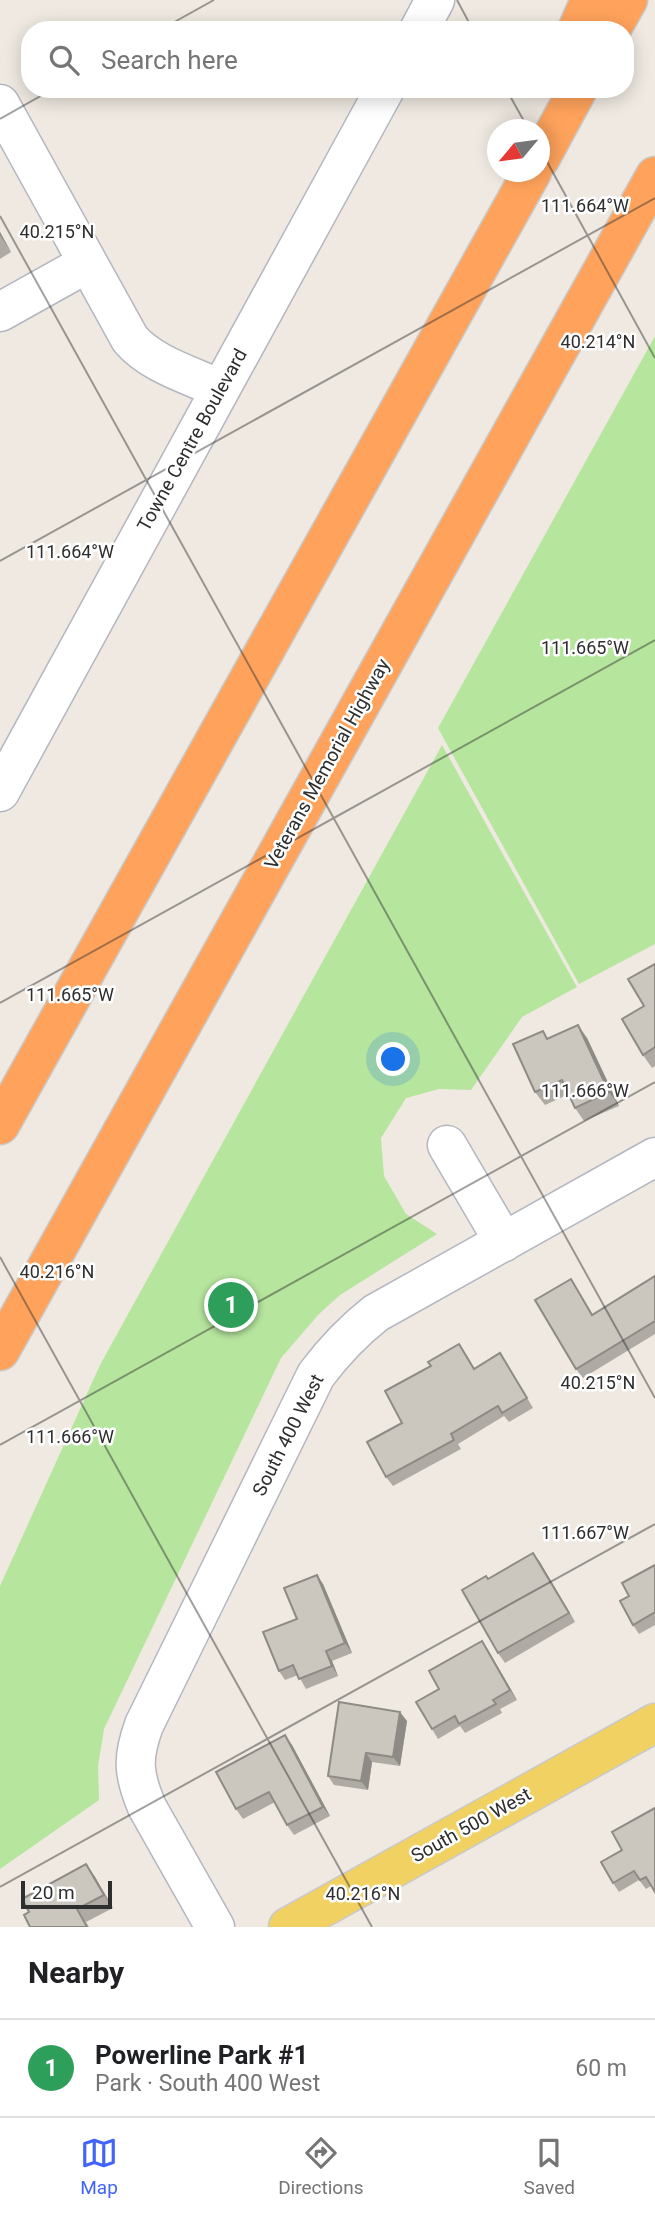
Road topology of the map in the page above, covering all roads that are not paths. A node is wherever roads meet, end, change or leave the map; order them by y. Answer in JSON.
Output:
{"nodes":[{"id":1,"x":435,"y":0,"type":"edge"},
{"id":2,"x":590,"y":0,"type":"edge"},
{"id":3,"x":628,"y":0,"type":"edge"},
{"id":4,"x":424,"y":21,"type":"edge"},
{"id":5,"x":581,"y":21,"type":"edge"},
{"id":6,"x":616,"y":21,"type":"edge"},
{"id":7,"x":380,"y":98,"type":"edge"},
{"id":8,"x":546,"y":98,"type":"edge"},
{"id":9,"x":573,"y":98,"type":"edge"},
{"id":10,"x":0,"y":104,"type":"edge"},
{"id":11,"x":537,"y":119,"type":"edge"},
{"id":12,"x":550,"y":141,"type":"edge"},
{"id":13,"x":655,"y":176,"type":"edge"},
{"id":14,"x":509,"y":182,"type":"edge"},
{"id":15,"x":526,"y":182,"type":"edge"},
{"id":16,"x":86,"y":264,"type":"junction"},
{"id":17,"x":0,"y":312,"type":"edge"},
{"id":18,"x":434,"y":348,"type":"junction"},
{"id":19,"x":219,"y":389,"type":"junction"},
{"id":20,"x":0,"y":792,"type":"edge"},
{"id":21,"x":0,"y":1125,"type":"edge"},
{"id":22,"x":447,"y":1144,"type":"dead end"},
{"id":23,"x":655,"y":1157,"type":"edge"},
{"id":24,"x":504,"y":1242,"type":"junction"},
{"id":25,"x":0,"y":1351,"type":"edge"},
{"id":26,"x":655,"y":1723,"type":"edge"},
{"id":27,"x":215,"y":1927,"type":"edge"},
{"id":28,"x":288,"y":1927,"type":"edge"}],
"edges":[{"from":1,"to":4,"type":"street"},
{"from":2,"to":5,"type":"highway"},
{"from":3,"to":6,"type":"highway"},
{"from":7,"to":19,"type":"street","name":"Towne Centre Boulevard"},
{"from":8,"to":11,"type":"highway"},
{"from":9,"to":12,"type":"highway"},
{"from":10,"to":16,"type":"street"},
{"from":13,"to":25,"type":"highway","name":"Veterans Memorial Highway"},
{"from":14,"to":18,"type":"highway"},
{"from":15,"to":18,"type":"highway"},
{"from":16,"to":17,"type":"street"},
{"from":16,"to":19,"type":"street"},
{"from":18,"to":21,"type":"highway"},
{"from":19,"to":20,"type":"street","name":"Towne Centre Boulevard"},
{"from":22,"to":24,"type":"street"},
{"from":23,"to":24,"type":"street","name":"South 400 West"},
{"from":24,"to":27,"type":"street","name":"South 400 West"},
{"from":26,"to":28,"type":"main road","name":"South 500 West"}]}
